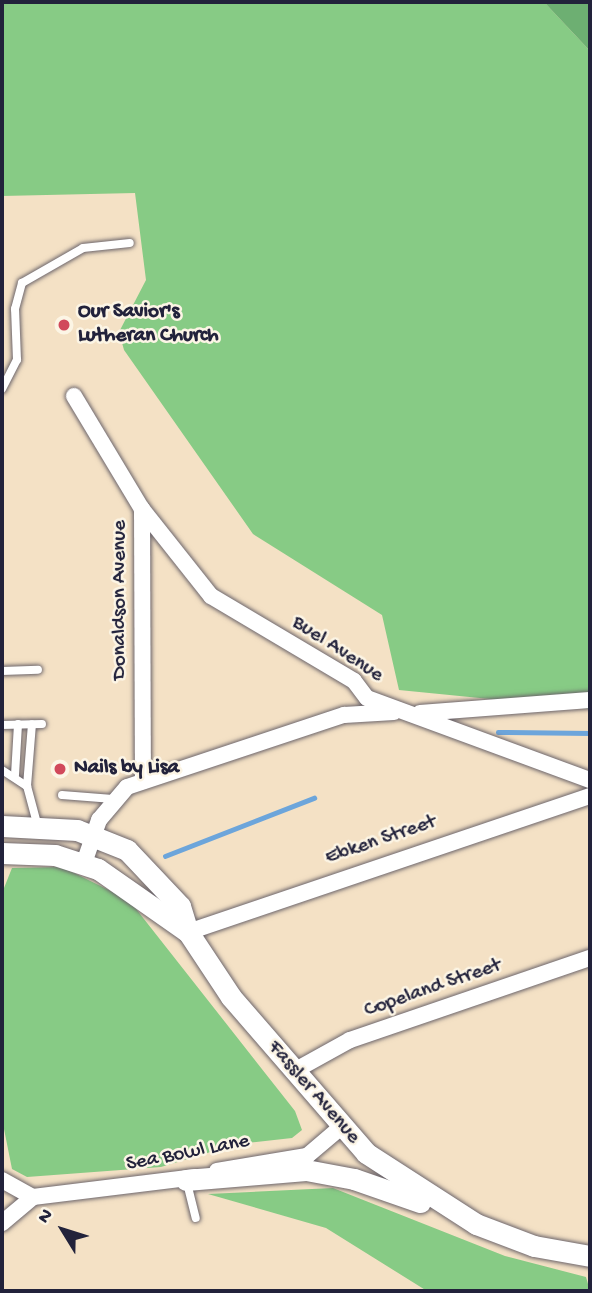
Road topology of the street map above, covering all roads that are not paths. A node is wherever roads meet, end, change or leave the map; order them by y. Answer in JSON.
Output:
{"nodes":[{"id":1,"x":130,"y":243,"type":"dead end"},
{"id":2,"x":2,"y":389,"type":"edge"},
{"id":3,"x":74,"y":396,"type":"dead end"},
{"id":4,"x":142,"y":509,"type":"junction"},
{"id":5,"x":38,"y":670,"type":"dead end"},
{"id":6,"x":2,"y":671,"type":"edge"},
{"id":7,"x":590,"y":700,"type":"edge"},
{"id":8,"x":488,"y":711,"type":"junction"},
{"id":9,"x":409,"y":712,"type":"junction"},
{"id":10,"x":2,"y":724,"type":"edge"},
{"id":11,"x":18,"y":724,"type":"junction"},
{"id":12,"x":32,"y":724,"type":"junction"},
{"id":13,"x":42,"y":724,"type":"dead end"},
{"id":14,"x":487,"y":741,"type":"junction"},
{"id":15,"x":2,"y":770,"type":"edge"},
{"id":16,"x":15,"y":775,"type":"junction"},
{"id":17,"x":590,"y":780,"type":"edge"},
{"id":18,"x":143,"y":781,"type":"junction"},
{"id":19,"x":27,"y":786,"type":"junction"},
{"id":20,"x":62,"y":795,"type":"dead end"},
{"id":21,"x":590,"y":796,"type":"edge"},
{"id":22,"x":113,"y":799,"type":"junction"},
{"id":23,"x":2,"y":826,"type":"edge"},
{"id":24,"x":38,"y":827,"type":"junction"},
{"id":25,"x":94,"y":833,"type":"junction"},
{"id":26,"x":2,"y":853,"type":"edge"},
{"id":27,"x":84,"y":863,"type":"junction"},
{"id":28,"x":188,"y":932,"type":"junction"},
{"id":29,"x":590,"y":958,"type":"edge"},
{"id":30,"x":294,"y":1071,"type":"junction"},
{"id":31,"x":340,"y":1128,"type":"junction"},
{"id":32,"x":2,"y":1180,"type":"edge"},
{"id":33,"x":186,"y":1180,"type":"junction"},
{"id":34,"x":33,"y":1197,"type":"junction"},
{"id":35,"x":196,"y":1218,"type":"dead end"},
{"id":36,"x":2,"y":1223,"type":"edge"},
{"id":37,"x":476,"y":1224,"type":"junction"},
{"id":38,"x":590,"y":1256,"type":"edge"}],
"edges":[{"from":1,"to":2,"type":"lane"},
{"from":3,"to":4,"type":"street","name":"Donaldson Avenue"},
{"from":4,"to":9,"type":"street","name":"Buel Avenue"},
{"from":4,"to":18,"type":"street","name":"Donaldson Avenue"},
{"from":5,"to":6,"type":"lane"},
{"from":7,"to":8,"type":"street"},
{"from":8,"to":9,"type":"street"},
{"from":8,"to":14,"type":"street"},
{"from":9,"to":14,"type":"street","name":"Buel Avenue"},
{"from":9,"to":18,"type":"street"},
{"from":10,"to":11,"type":"lane"},
{"from":11,"to":12,"type":"lane"},
{"from":11,"to":16,"type":"lane"},
{"from":12,"to":13,"type":"lane"},
{"from":12,"to":19,"type":"lane"},
{"from":14,"to":17,"type":"street","name":"Buel Avenue"},
{"from":15,"to":16,"type":"lane"},
{"from":16,"to":19,"type":"lane"},
{"from":18,"to":22,"type":"street"},
{"from":19,"to":24,"type":"lane"},
{"from":20,"to":22,"type":"lane"},
{"from":21,"to":28,"type":"street","name":"Ebken Street"},
{"from":22,"to":25,"type":"street"},
{"from":23,"to":24,"type":"street","name":"Fassler Avenue"},
{"from":24,"to":25,"type":"street","name":"Fassler Avenue"},
{"from":25,"to":27,"type":"street"},
{"from":25,"to":28,"type":"street","name":"Fassler Avenue"},
{"from":26,"to":27,"type":"street","name":"Fassler Avenue"},
{"from":27,"to":28,"type":"street","name":"Fassler Avenue"},
{"from":28,"to":30,"type":"street","name":"Fassler Avenue"},
{"from":29,"to":30,"type":"street","name":"Copeland Street"},
{"from":30,"to":31,"type":"street","name":"Fassler Avenue"},
{"from":31,"to":33,"type":"street","name":"Sea Bowl Lane"},
{"from":31,"to":37,"type":"street","name":"Fassler Avenue"},
{"from":32,"to":34,"type":"street"},
{"from":33,"to":34,"type":"street","name":"Sea Bowl Lane"},
{"from":33,"to":35,"type":"lane"},
{"from":33,"to":37,"type":"street"},
{"from":34,"to":36,"type":"street"},
{"from":37,"to":38,"type":"street","name":"Fassler Avenue"}]}
